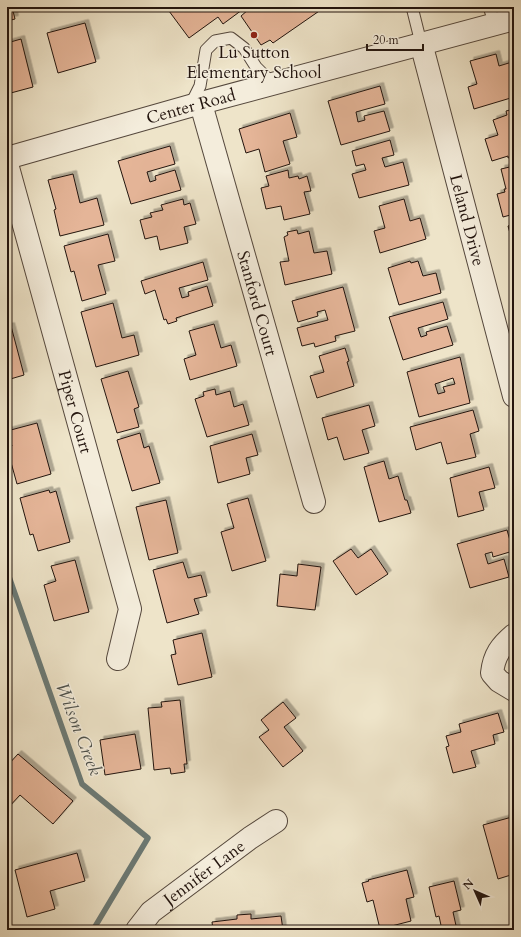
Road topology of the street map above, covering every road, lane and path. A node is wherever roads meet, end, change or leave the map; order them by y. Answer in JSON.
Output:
{"nodes":[{"id":1,"x":412,"y":7,"type":"edge"},
{"id":2,"x":499,"y":17,"type":"edge"},
{"id":3,"x":421,"y":43,"type":"junction"},
{"id":4,"x":273,"y":84,"type":"junction"},
{"id":5,"x":196,"y":105,"type":"junction"},
{"id":6,"x":7,"y":158,"type":"edge"},
{"id":7,"x":7,"y":164,"type":"edge"},
{"id":8,"x":514,"y":396,"type":"edge"},
{"id":9,"x":314,"y":502,"type":"dead end"},
{"id":10,"x":514,"y":635,"type":"edge"},
{"id":11,"x":118,"y":659,"type":"dead end"},
{"id":12,"x":514,"y":690,"type":"edge"},
{"id":13,"x":276,"y":821,"type":"dead end"},
{"id":14,"x":136,"y":930,"type":"edge"}],
"edges":[{"from":1,"to":3,"type":"lane"},
{"from":2,"to":3,"type":"street","name":"Center Road"},
{"from":3,"to":4,"type":"street","name":"Center Road"},
{"from":3,"to":8,"type":"street","name":"Leland Drive"},
{"from":4,"to":5,"type":"street","name":"Center Road"},
{"from":4,"to":5,"type":"lane"},
{"from":5,"to":6,"type":"street","name":"Center Road"},
{"from":5,"to":9,"type":"street","name":"Stanford Court"},
{"from":7,"to":11,"type":"street","name":"Piper Court"},
{"from":10,"to":12,"type":"street"},
{"from":13,"to":14,"type":"street","name":"Jennifer Lane"}]}
